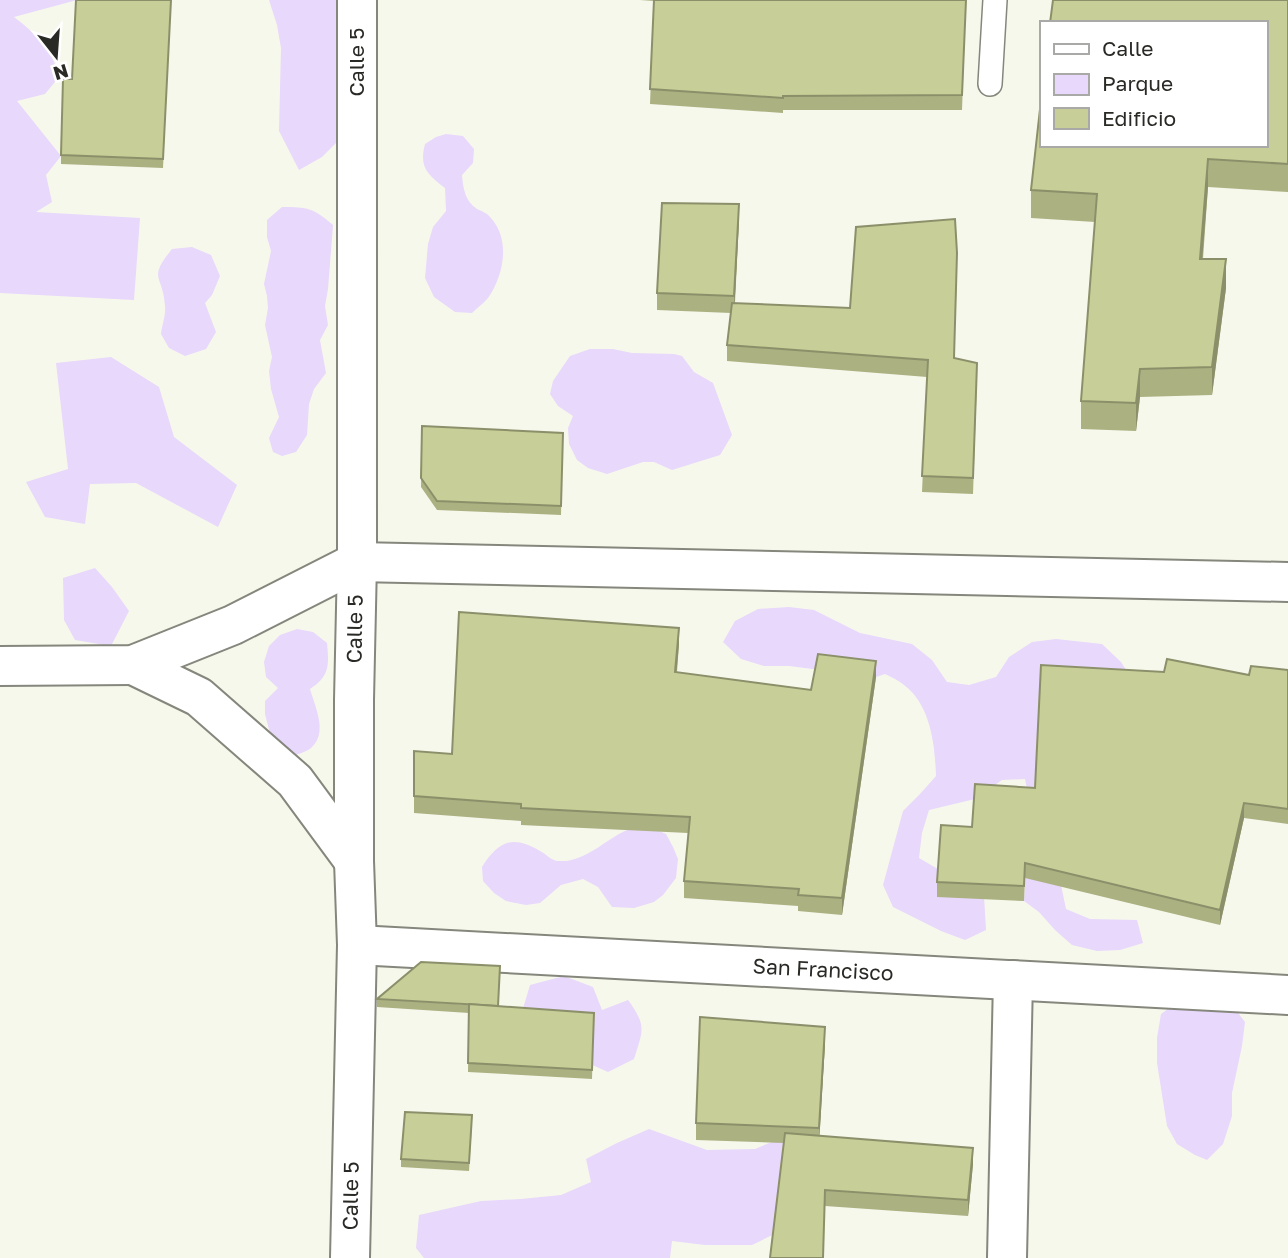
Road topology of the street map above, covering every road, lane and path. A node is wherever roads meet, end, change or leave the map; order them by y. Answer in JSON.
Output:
{"nodes":[{"id":1,"x":357,"y":0,"type":"edge"},
{"id":2,"x":995,"y":0,"type":"edge"},
{"id":3,"x":990,"y":84,"type":"dead end"},
{"id":4,"x":357,"y":562,"type":"junction"},
{"id":5,"x":1288,"y":582,"type":"edge"},
{"id":6,"x":134,"y":665,"type":"junction"},
{"id":7,"x":0,"y":666,"type":"edge"},
{"id":8,"x":354,"y":861,"type":"junction"},
{"id":9,"x":357,"y":944,"type":"junction"},
{"id":10,"x":1013,"y":980,"type":"junction"},
{"id":11,"x":1288,"y":995,"type":"edge"},
{"id":12,"x":350,"y":1258,"type":"edge"},
{"id":13,"x":1007,"y":1258,"type":"edge"}],
"edges":[{"from":1,"to":4,"type":"street","name":"Calle 5"},
{"from":2,"to":3,"type":"lane"},
{"from":4,"to":5,"type":"street"},
{"from":4,"to":6,"type":"street"},
{"from":4,"to":8,"type":"street","name":"Calle 5"},
{"from":6,"to":7,"type":"street"},
{"from":6,"to":8,"type":"street"},
{"from":8,"to":9,"type":"street","name":"Calle 5"},
{"from":9,"to":10,"type":"street","name":"San Francisco"},
{"from":9,"to":12,"type":"street","name":"Calle 5"},
{"from":10,"to":11,"type":"street","name":"San Francisco"},
{"from":10,"to":13,"type":"street"}]}
